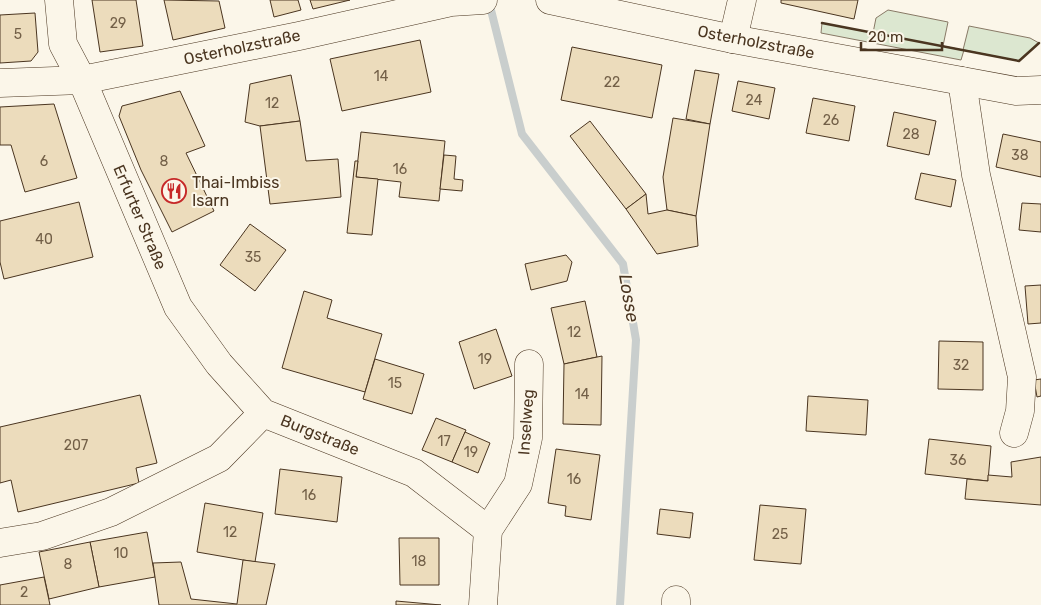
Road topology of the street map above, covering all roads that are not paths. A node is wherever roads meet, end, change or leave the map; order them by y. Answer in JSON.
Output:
{"nodes":[{"id":1,"x":59,"y":0,"type":"edge"},
{"id":2,"x":550,"y":0,"type":"edge"},
{"id":3,"x":742,"y":0,"type":"edge"},
{"id":4,"x":473,"y":1,"type":"edge"},
{"id":5,"x":733,"y":39,"type":"junction"},
{"id":6,"x":82,"y":80,"type":"junction"},
{"id":7,"x":962,"y":81,"type":"junction"},
{"id":8,"x":0,"y":83,"type":"edge"},
{"id":9,"x":1041,"y":90,"type":"edge"},
{"id":10,"x":529,"y":364,"type":"dead end"},
{"id":11,"x":263,"y":413,"type":"junction"},
{"id":12,"x":1014,"y":433,"type":"dead end"},
{"id":13,"x":488,"y":530,"type":"junction"},
{"id":14,"x":0,"y":542,"type":"edge"},
{"id":15,"x":483,"y":605,"type":"edge"}],
"edges":[{"from":1,"to":6,"type":"street","name":"Erfurter Straße"},
{"from":2,"to":5,"type":"street","name":"Osterholzstraße"},
{"from":3,"to":5,"type":"street"},
{"from":4,"to":6,"type":"street","name":"Osterholzstraße"},
{"from":5,"to":7,"type":"street","name":"Osterholzstraße"},
{"from":6,"to":8,"type":"street","name":"Osterholzstraße"},
{"from":6,"to":11,"type":"street","name":"Erfurter Straße"},
{"from":7,"to":9,"type":"street","name":"Osterholzstraße"},
{"from":7,"to":12,"type":"street"},
{"from":10,"to":13,"type":"street","name":"Inselweg"},
{"from":11,"to":13,"type":"street","name":"Burgstraße"},
{"from":11,"to":14,"type":"street","name":"Burgstraße"},
{"from":13,"to":15,"type":"street"}]}
